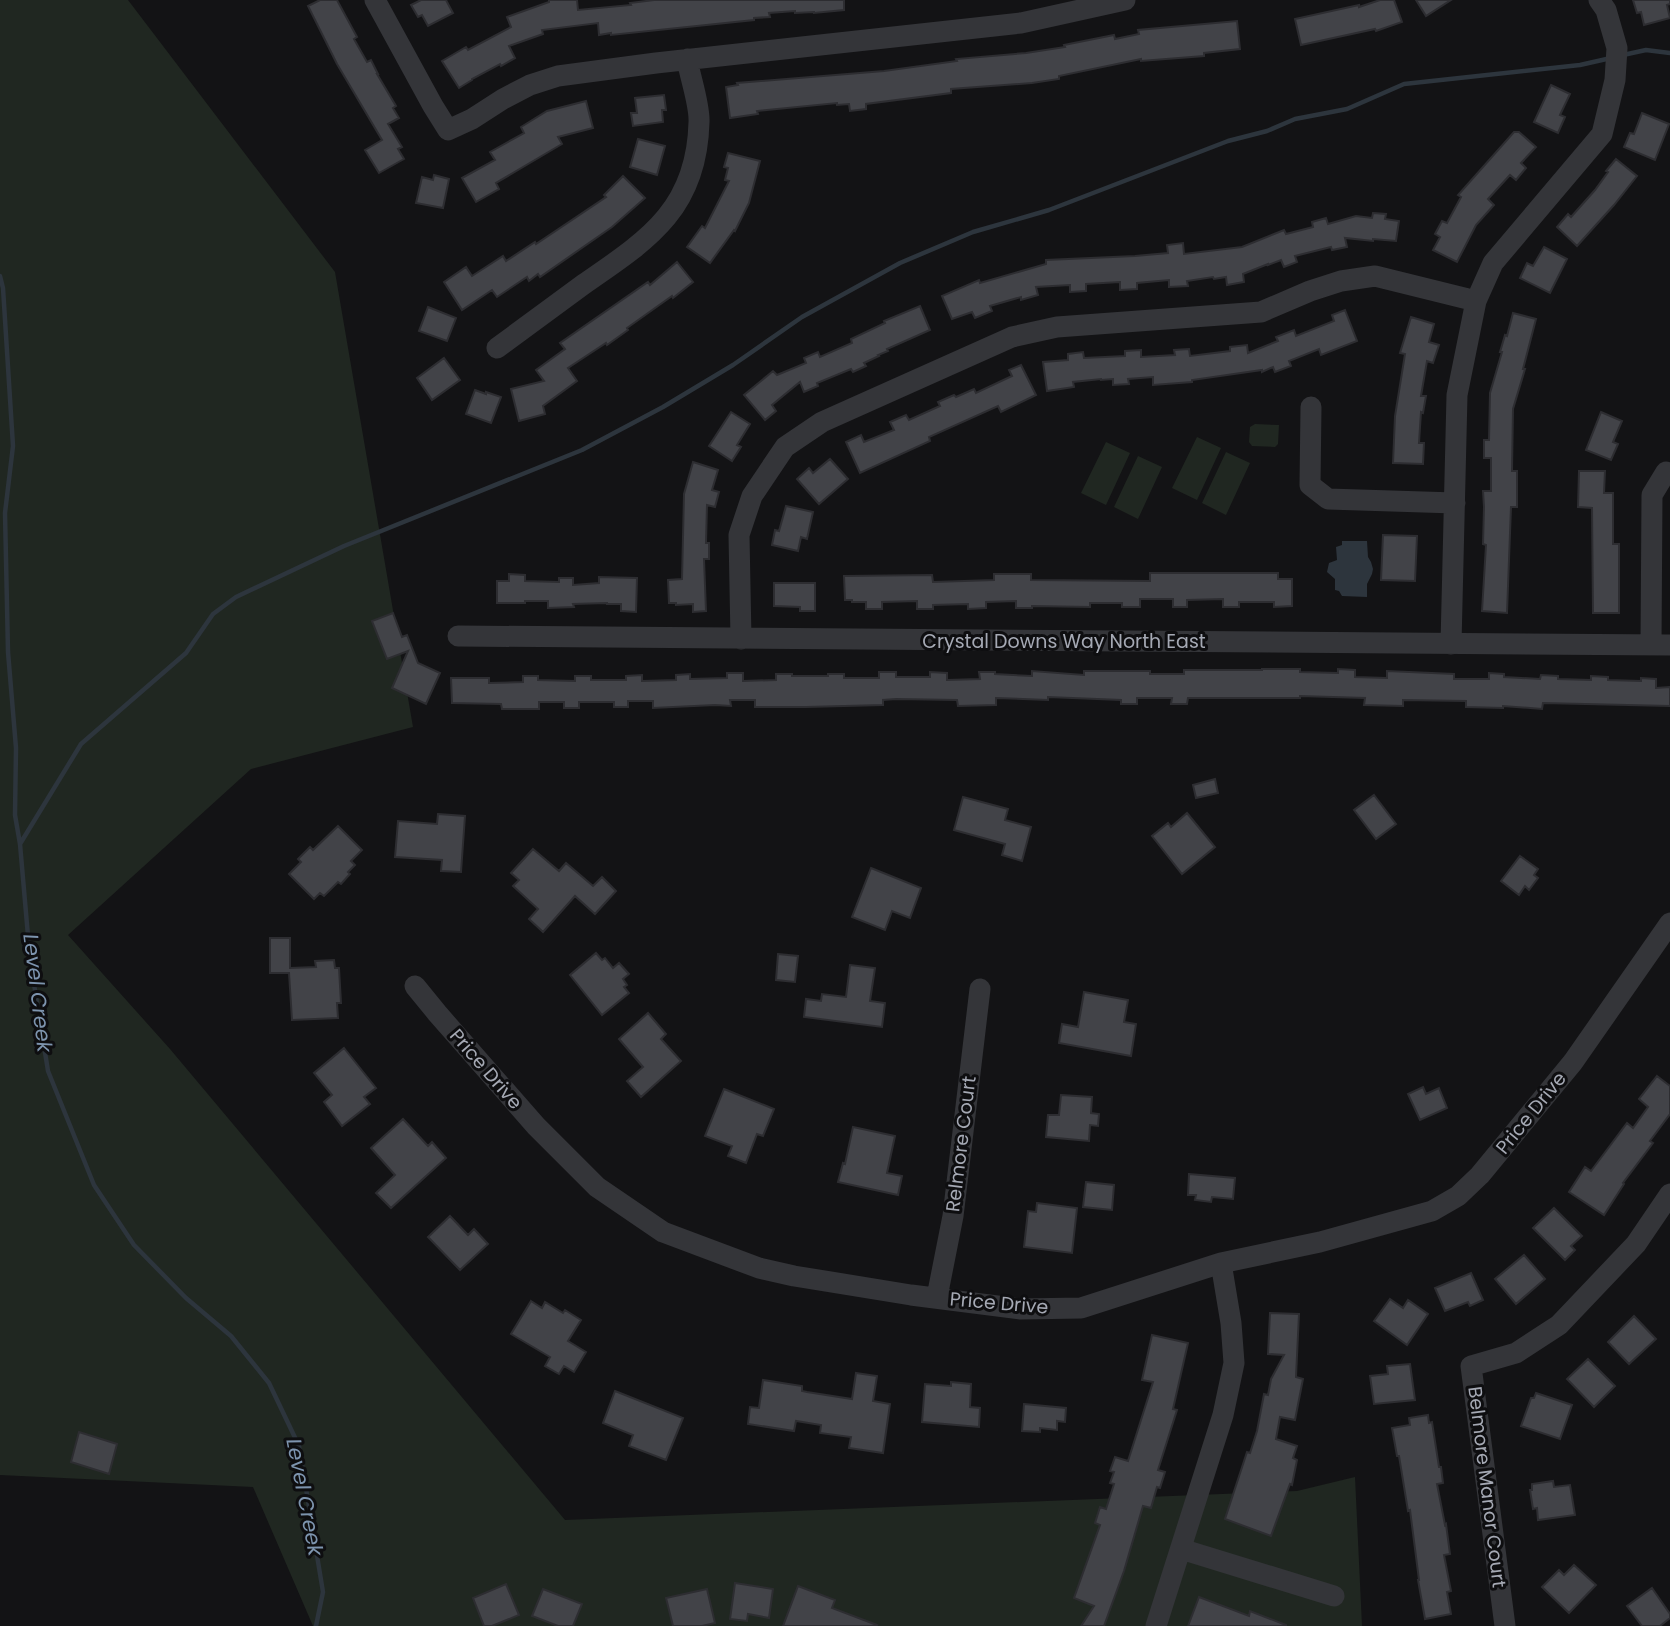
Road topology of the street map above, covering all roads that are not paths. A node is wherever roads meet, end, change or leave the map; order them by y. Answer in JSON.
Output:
{"nodes":[{"id":1,"x":374,"y":0,"type":"edge"},
{"id":2,"x":1125,"y":0,"type":"edge"},
{"id":3,"x":1599,"y":0,"type":"edge"},
{"id":4,"x":687,"y":60,"type":"junction"},
{"id":5,"x":1476,"y":300,"type":"junction"},
{"id":6,"x":497,"y":348,"type":"dead end"},
{"id":7,"x":1311,"y":407,"type":"dead end"},
{"id":8,"x":1667,"y":472,"type":"dead end"},
{"id":9,"x":1455,"y":503,"type":"junction"},
{"id":10,"x":458,"y":636,"type":"dead end"},
{"id":11,"x":741,"y":639,"type":"junction"},
{"id":12,"x":1451,"y":644,"type":"junction"},
{"id":13,"x":1661,"y":645,"type":"edge"},
{"id":14,"x":1666,"y":937,"type":"edge"},
{"id":15,"x":415,"y":986,"type":"dead end"},
{"id":16,"x":980,"y":989,"type":"dead end"},
{"id":17,"x":1670,"y":1195,"type":"edge"},
{"id":18,"x":1221,"y":1263,"type":"junction"},
{"id":19,"x":937,"y":1297,"type":"junction"},
{"id":20,"x":1181,"y":1549,"type":"junction"},
{"id":21,"x":1334,"y":1595,"type":"dead end"},
{"id":22,"x":1156,"y":1626,"type":"edge"},
{"id":23,"x":1505,"y":1626,"type":"edge"}],
"edges":[{"from":1,"to":4,"type":"street"},
{"from":2,"to":4,"type":"street"},
{"from":3,"to":5,"type":"street"},
{"from":4,"to":6,"type":"street"},
{"from":5,"to":9,"type":"street"},
{"from":5,"to":11,"type":"street"},
{"from":7,"to":9,"type":"street"},
{"from":8,"to":13,"type":"street"},
{"from":9,"to":12,"type":"street"},
{"from":10,"to":11,"type":"street","name":"Crystal Downs Way North East"},
{"from":11,"to":12,"type":"street","name":"Crystal Downs Way North East"},
{"from":12,"to":13,"type":"street","name":"Crystal Downs Way North East"},
{"from":14,"to":18,"type":"street","name":"Price Drive"},
{"from":15,"to":19,"type":"street","name":"Price Drive"},
{"from":16,"to":19,"type":"street","name":"Relmore Court"},
{"from":17,"to":23,"type":"street","name":"Belmore Manor Court"},
{"from":18,"to":19,"type":"street","name":"Price Drive"},
{"from":18,"to":20,"type":"street"},
{"from":20,"to":21,"type":"street"},
{"from":20,"to":22,"type":"street"}]}
